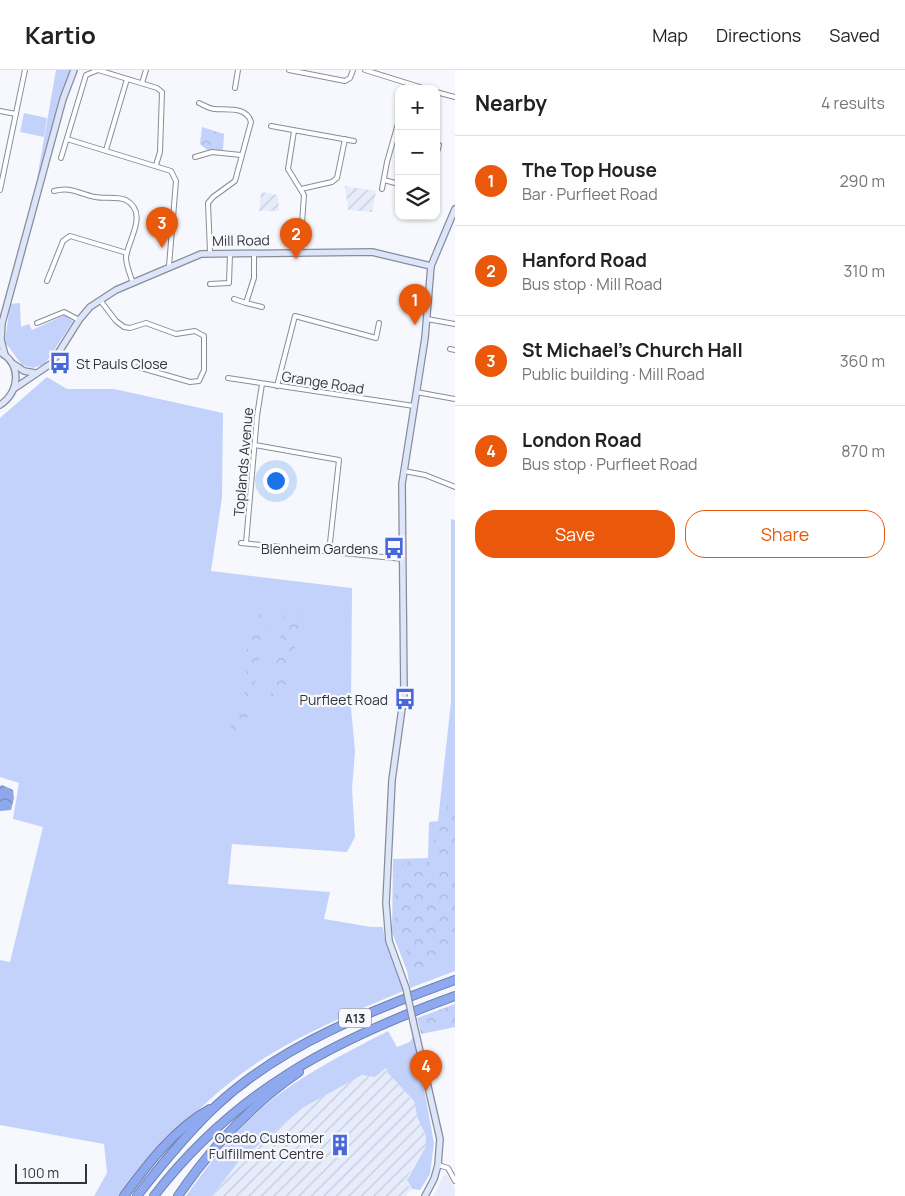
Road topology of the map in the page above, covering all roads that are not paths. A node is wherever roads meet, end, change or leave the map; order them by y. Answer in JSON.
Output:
{"nodes":[{"id":1,"x":25,"y":70,"type":"edge"},
{"id":2,"x":74,"y":70,"type":"edge"},
{"id":3,"x":146,"y":70,"type":"edge"},
{"id":4,"x":238,"y":70,"type":"edge"},
{"id":5,"x":289,"y":70,"type":"edge"},
{"id":6,"x":353,"y":70,"type":"edge"},
{"id":7,"x":365,"y":70,"type":"edge"},
{"id":8,"x":127,"y":79,"type":"junction"},
{"id":9,"x":142,"y":83,"type":"junction"},
{"id":10,"x":406,"y":85,"type":"edge"},
{"id":11,"x":235,"y":88,"type":"dead end"},
{"id":12,"x":440,"y":93,"type":"edge"},
{"id":13,"x":455,"y":98,"type":"edge"},
{"id":14,"x":199,"y":103,"type":"dead end"},
{"id":15,"x":0,"y":111,"type":"edge"},
{"id":16,"x":16,"y":114,"type":"junction"},
{"id":17,"x":271,"y":126,"type":"dead end"},
{"id":18,"x":294,"y":130,"type":"junction"},
{"id":19,"x":396,"y":130,"type":"edge"},
{"id":20,"x":67,"y":138,"type":"junction"},
{"id":21,"x":345,"y":139,"type":"junction"},
{"id":22,"x":354,"y":141,"type":"dead end"},
{"id":23,"x":106,"y":150,"type":"junction"},
{"id":24,"x":240,"y":154,"type":"junction"},
{"id":25,"x":195,"y":157,"type":"dead end"},
{"id":26,"x":61,"y":158,"type":"dead end"},
{"id":27,"x":156,"y":165,"type":"junction"},
{"id":28,"x":2,"y":169,"type":"edge"},
{"id":29,"x":384,"y":180,"type":"junction"},
{"id":30,"x":395,"y":183,"type":"edge"},
{"id":31,"x":301,"y":189,"type":"junction"},
{"id":32,"x":0,"y":190,"type":"edge"},
{"id":33,"x":382,"y":190,"type":"dead end"},
{"id":34,"x":54,"y":191,"type":"dead end"},
{"id":35,"x":455,"y":209,"type":"edge"},
{"id":36,"x":210,"y":252,"type":"junction"},
{"id":37,"x":230,"y":252,"type":"junction"},
{"id":38,"x":300,"y":252,"type":"junction"},
{"id":39,"x":127,"y":253,"type":"junction"},
{"id":40,"x":254,"y":253,"type":"junction"},
{"id":41,"x":169,"y":266,"type":"junction"},
{"id":42,"x":431,"y":266,"type":"junction"},
{"id":43,"x":47,"y":281,"type":"dead end"},
{"id":44,"x":134,"y":283,"type":"junction"},
{"id":45,"x":210,"y":284,"type":"dead end"},
{"id":46,"x":234,"y":299,"type":"dead end"},
{"id":47,"x":100,"y":300,"type":"junction"},
{"id":48,"x":246,"y":303,"type":"junction"},
{"id":49,"x":262,"y":307,"type":"dead end"},
{"id":50,"x":427,"y":319,"type":"junction"},
{"id":51,"x":79,"y":320,"type":"junction"},
{"id":52,"x":37,"y":323,"type":"dead end"},
{"id":53,"x":379,"y":323,"type":"dead end"},
{"id":54,"x":455,"y":324,"type":"edge"},
{"id":55,"x":1,"y":325,"type":"edge"},
{"id":56,"x":2,"y":353,"type":"edge"},
{"id":57,"x":12,"y":363,"type":"junction"},
{"id":58,"x":138,"y":367,"type":"dead end"},
{"id":59,"x":35,"y":373,"type":"junction"},
{"id":60,"x":228,"y":378,"type":"dead end"},
{"id":61,"x":262,"y":384,"type":"junction"},
{"id":62,"x":277,"y":386,"type":"junction"},
{"id":63,"x":15,"y":388,"type":"junction"},
{"id":64,"x":416,"y":392,"type":"junction"},
{"id":65,"x":455,"y":399,"type":"edge"},
{"id":66,"x":0,"y":405,"type":"edge"},
{"id":67,"x":414,"y":406,"type":"junction"},
{"id":68,"x":255,"y":445,"type":"junction"},
{"id":69,"x":404,"y":471,"type":"junction"},
{"id":70,"x":455,"y":487,"type":"edge"},
{"id":71,"x":241,"y":543,"type":"dead end"},
{"id":72,"x":246,"y":543,"type":"junction"},
{"id":73,"x":329,"y":552,"type":"junction"},
{"id":74,"x":403,"y":559,"type":"junction"},
{"id":75,"x":455,"y":980,"type":"edge"},
{"id":76,"x":455,"y":996,"type":"edge"},
{"id":77,"x":310,"y":1060,"type":"junction"},
{"id":78,"x":218,"y":1104,"type":"junction"},
{"id":79,"x":438,"y":1165,"type":"junction"},
{"id":80,"x":455,"y":1181,"type":"edge"},
{"id":81,"x":124,"y":1196,"type":"edge"},
{"id":82,"x":137,"y":1196,"type":"edge"},
{"id":83,"x":154,"y":1196,"type":"edge"},
{"id":84,"x":178,"y":1196,"type":"edge"},
{"id":85,"x":424,"y":1196,"type":"edge"}],
"edges":[{"from":1,"to":16,"type":"street"},
{"from":2,"to":55,"type":"street"},
{"from":3,"to":9,"type":"street"},
{"from":4,"to":11,"type":"street"},
{"from":5,"to":6,"type":"street"},
{"from":7,"to":10,"type":"street"},
{"from":8,"to":9,"type":"street"},
{"from":8,"to":20,"type":"street"},
{"from":8,"to":23,"type":"street"},
{"from":9,"to":27,"type":"street"},
{"from":12,"to":13,"type":"street"},
{"from":14,"to":24,"type":"street"},
{"from":15,"to":16,"type":"street"},
{"from":16,"to":28,"type":"street"},
{"from":17,"to":18,"type":"street"},
{"from":18,"to":21,"type":"street"},
{"from":18,"to":31,"type":"street"},
{"from":19,"to":29,"type":"street"},
{"from":20,"to":23,"type":"street"},
{"from":20,"to":26,"type":"street"},
{"from":21,"to":22,"type":"street"},
{"from":21,"to":31,"type":"street"},
{"from":23,"to":27,"type":"street"},
{"from":24,"to":25,"type":"street"},
{"from":24,"to":36,"type":"street"},
{"from":27,"to":41,"type":"street"},
{"from":28,"to":32,"type":"street"},
{"from":29,"to":30,"type":"street"},
{"from":29,"to":33,"type":"street"},
{"from":31,"to":38,"type":"street"},
{"from":34,"to":39,"type":"street"},
{"from":35,"to":42,"type":"street"},
{"from":36,"to":37,"type":"street","name":"Mill Road"},
{"from":36,"to":41,"type":"street","name":"Mill Road"},
{"from":37,"to":40,"type":"street","name":"Mill Road"},
{"from":37,"to":45,"type":"street"},
{"from":38,"to":40,"type":"street","name":"Mill Road"},
{"from":38,"to":42,"type":"street","name":"Mill Road"},
{"from":39,"to":43,"type":"street"},
{"from":39,"to":44,"type":"street"},
{"from":40,"to":48,"type":"street"},
{"from":41,"to":44,"type":"street","name":"Mill Road"},
{"from":42,"to":50,"type":"street"},
{"from":44,"to":47,"type":"street","name":"Mill Road"},
{"from":46,"to":48,"type":"street"},
{"from":47,"to":51,"type":"street","name":"Mill Road"},
{"from":47,"to":58,"type":"street"},
{"from":48,"to":49,"type":"street"},
{"from":50,"to":54,"type":"street"},
{"from":50,"to":64,"type":"street"},
{"from":51,"to":52,"type":"street"},
{"from":51,"to":59,"type":"street","name":"Mill Road"},
{"from":53,"to":62,"type":"street"},
{"from":55,"to":56,"type":"street"},
{"from":56,"to":57,"type":"street"},
{"from":57,"to":59,"type":"street"},
{"from":57,"to":63,"type":"street"},
{"from":59,"to":63,"type":"street","name":"Mill Road"},
{"from":60,"to":61,"type":"street","name":"Grange Road"},
{"from":61,"to":62,"type":"street","name":"Grange Road"},
{"from":61,"to":68,"type":"street","name":"Toplands Avenue"},
{"from":62,"to":67,"type":"street","name":"Grange Road"},
{"from":63,"to":66,"type":"street","name":"Mill Road"},
{"from":64,"to":65,"type":"street"},
{"from":64,"to":67,"type":"street"},
{"from":67,"to":69,"type":"street"},
{"from":68,"to":72,"type":"street","name":"Toplands Avenue"},
{"from":68,"to":73,"type":"street"},
{"from":69,"to":70,"type":"street"},
{"from":69,"to":74,"type":"street"},
{"from":71,"to":72,"type":"street"},
{"from":72,"to":73,"type":"street"},
{"from":73,"to":74,"type":"street"},
{"from":74,"to":79,"type":"street","bridge":true},
{"from":75,"to":78,"type":"highway","number":"A13"},
{"from":76,"to":77,"type":"highway","number":"A13"},
{"from":77,"to":83,"type":"highway","number":"A13"},
{"from":77,"to":84,"type":"highway"},
{"from":78,"to":81,"type":"highway"},
{"from":78,"to":82,"type":"highway","number":"A13"},
{"from":79,"to":80,"type":"street"},
{"from":79,"to":85,"type":"street"}]}
